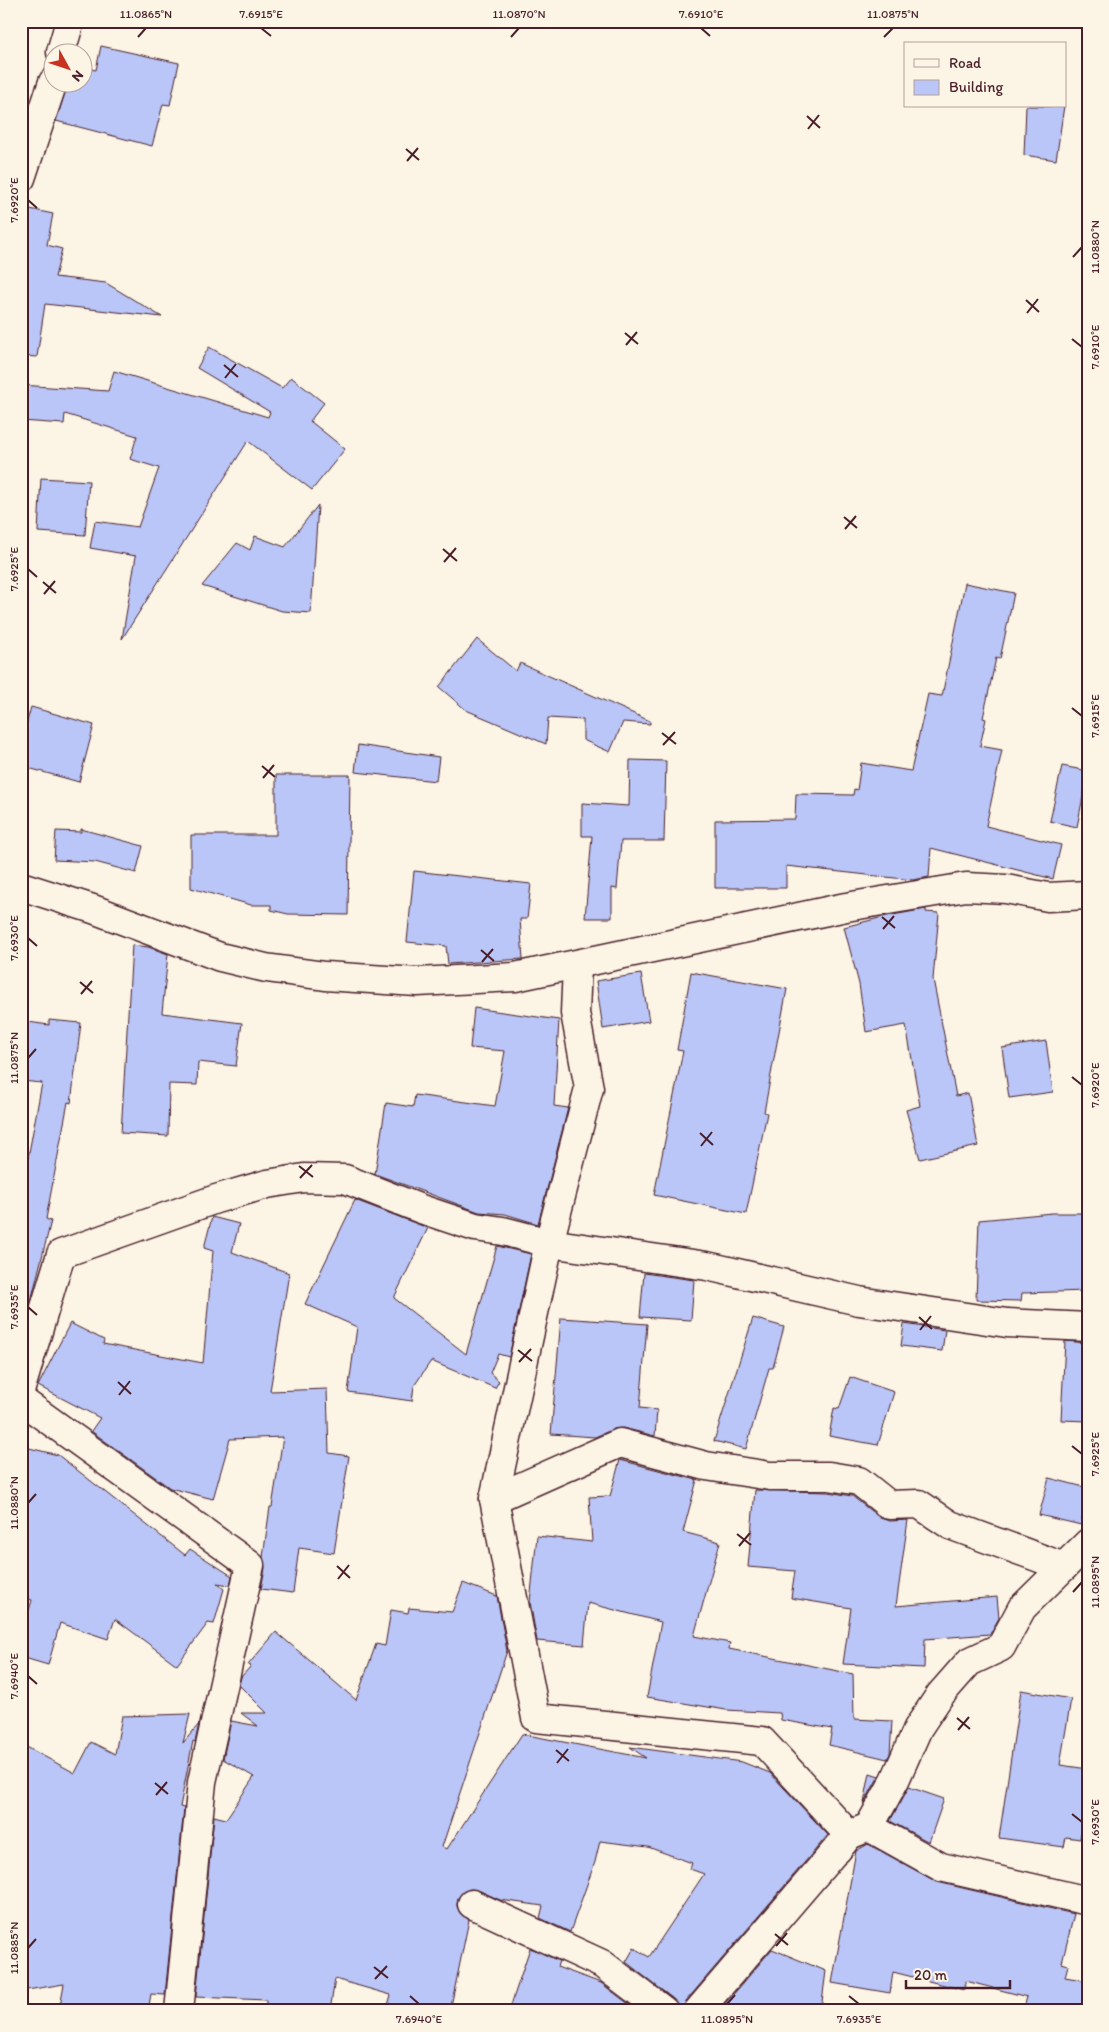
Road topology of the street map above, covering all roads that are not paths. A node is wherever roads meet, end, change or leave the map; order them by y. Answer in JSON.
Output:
{"nodes":[{"id":1,"x":70,"y":21,"type":"edge"},
{"id":2,"x":64,"y":42,"type":"edge"},
{"id":3,"x":49,"y":92,"type":"edge"},
{"id":4,"x":21,"y":178,"type":"edge"},
{"id":5,"x":21,"y":886,"type":"edge"},
{"id":6,"x":1088,"y":895,"type":"edge"},
{"id":7,"x":577,"y":966,"type":"junction"},
{"id":8,"x":549,"y":1244,"type":"junction"},
{"id":9,"x":1088,"y":1326,"type":"edge"},
{"id":10,"x":21,"y":1388,"type":"edge"},
{"id":11,"x":21,"y":1400,"type":"edge"},
{"id":12,"x":494,"y":1499,"type":"junction"},
{"id":13,"x":1088,"y":1543,"type":"edge"},
{"id":14,"x":1064,"y":1567,"type":"junction"},
{"id":15,"x":859,"y":1831,"type":"junction"},
{"id":16,"x":1088,"y":1901,"type":"edge"},
{"id":17,"x":472,"y":1904,"type":"dead end"},
{"id":18,"x":179,"y":2011,"type":"edge"},
{"id":19,"x":664,"y":2011,"type":"edge"},
{"id":20,"x":698,"y":2011,"type":"edge"}],
"edges":[{"from":1,"to":2,"type":"street"},
{"from":3,"to":4,"type":"street"},
{"from":5,"to":7,"type":"street"},
{"from":6,"to":7,"type":"street"},
{"from":7,"to":8,"type":"street"},
{"from":8,"to":9,"type":"street"},
{"from":8,"to":10,"type":"street"},
{"from":8,"to":12,"type":"street"},
{"from":11,"to":18,"type":"street"},
{"from":12,"to":14,"type":"street"},
{"from":12,"to":15,"type":"street"},
{"from":13,"to":14,"type":"street"},
{"from":14,"to":15,"type":"street"},
{"from":15,"to":16,"type":"street"},
{"from":15,"to":20,"type":"street"},
{"from":17,"to":19,"type":"street"}]}
